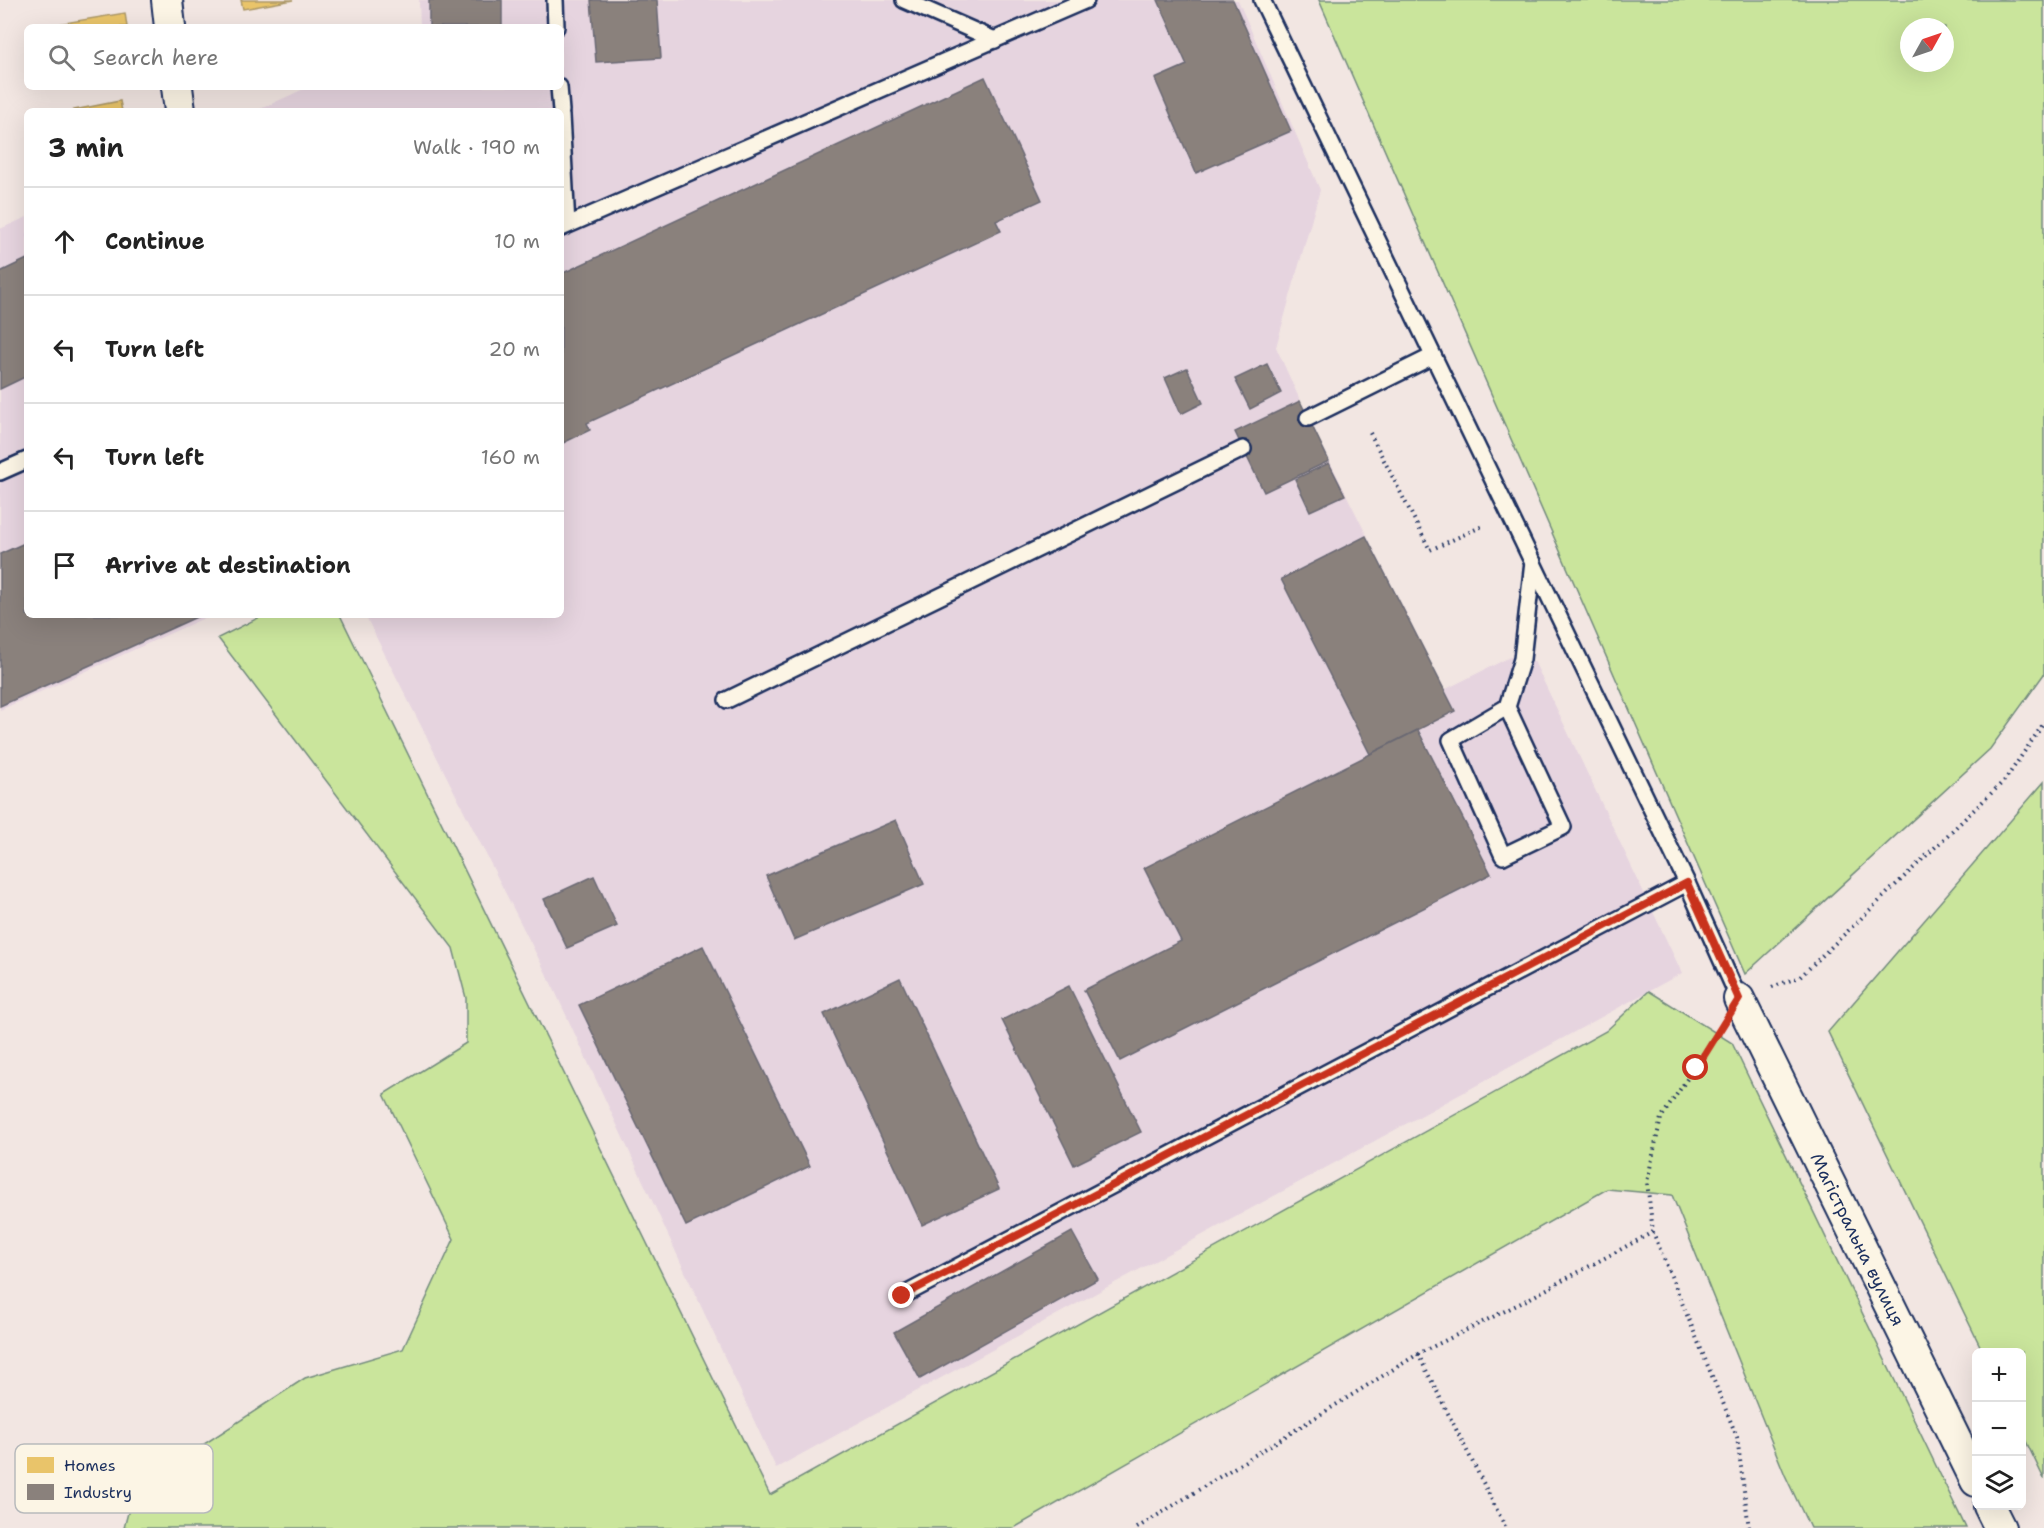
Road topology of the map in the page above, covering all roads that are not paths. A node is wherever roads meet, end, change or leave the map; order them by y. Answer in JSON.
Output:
{"nodes":[{"id":1,"x":167,"y":0,"type":"edge"},
{"id":2,"x":555,"y":0,"type":"edge"},
{"id":3,"x":904,"y":0,"type":"edge"},
{"id":4,"x":1086,"y":0,"type":"edge"},
{"id":5,"x":1262,"y":0,"type":"edge"},
{"id":6,"x":170,"y":24,"type":"edge"},
{"id":7,"x":556,"y":24,"type":"edge"},
{"id":8,"x":995,"y":40,"type":"junction"},
{"id":9,"x":177,"y":90,"type":"edge"},
{"id":10,"x":559,"y":90,"type":"edge"},
{"id":11,"x":180,"y":108,"type":"edge"},
{"id":12,"x":561,"y":108,"type":"edge"},
{"id":13,"x":564,"y":227,"type":"edge"},
{"id":14,"x":1433,"y":356,"type":"junction"},
{"id":15,"x":1308,"y":417,"type":"dead end"},
{"id":16,"x":1243,"y":449,"type":"dead end"},
{"id":17,"x":24,"y":461,"type":"edge"},
{"id":18,"x":0,"y":472,"type":"edge"},
{"id":19,"x":1533,"y":562,"type":"junction"},
{"id":20,"x":727,"y":700,"type":"dead end"},
{"id":21,"x":1507,"y":706,"type":"junction"},
{"id":22,"x":1687,"y":883,"type":"junction"},
{"id":23,"x":1739,"y":999,"type":"joint"},
{"id":24,"x":902,"y":1296,"type":"dead end"},
{"id":25,"x":1972,"y":1471,"type":"edge"},
{"id":26,"x":1991,"y":1510,"type":"edge"},
{"id":27,"x":2000,"y":1528,"type":"edge"}],
"edges":[{"from":1,"to":6,"type":"street"},
{"from":2,"to":7,"type":"lane"},
{"from":3,"to":8,"type":"lane"},
{"from":4,"to":8,"type":"lane"},
{"from":5,"to":14,"type":"lane"},
{"from":8,"to":13,"type":"lane"},
{"from":9,"to":11,"type":"street"},
{"from":10,"to":12,"type":"lane"},
{"from":14,"to":15,"type":"lane"},
{"from":14,"to":19,"type":"lane"},
{"from":16,"to":20,"type":"lane"},
{"from":17,"to":18,"type":"lane"},
{"from":19,"to":21,"type":"lane"},
{"from":19,"to":22,"type":"lane"},
{"from":21,"to":21,"type":"lane"},
{"from":22,"to":23,"type":"lane"},
{"from":22,"to":24,"type":"lane"},
{"from":23,"to":25,"type":"street","name":"Магістральна вулиця"},
{"from":26,"to":27,"type":"street"}]}
